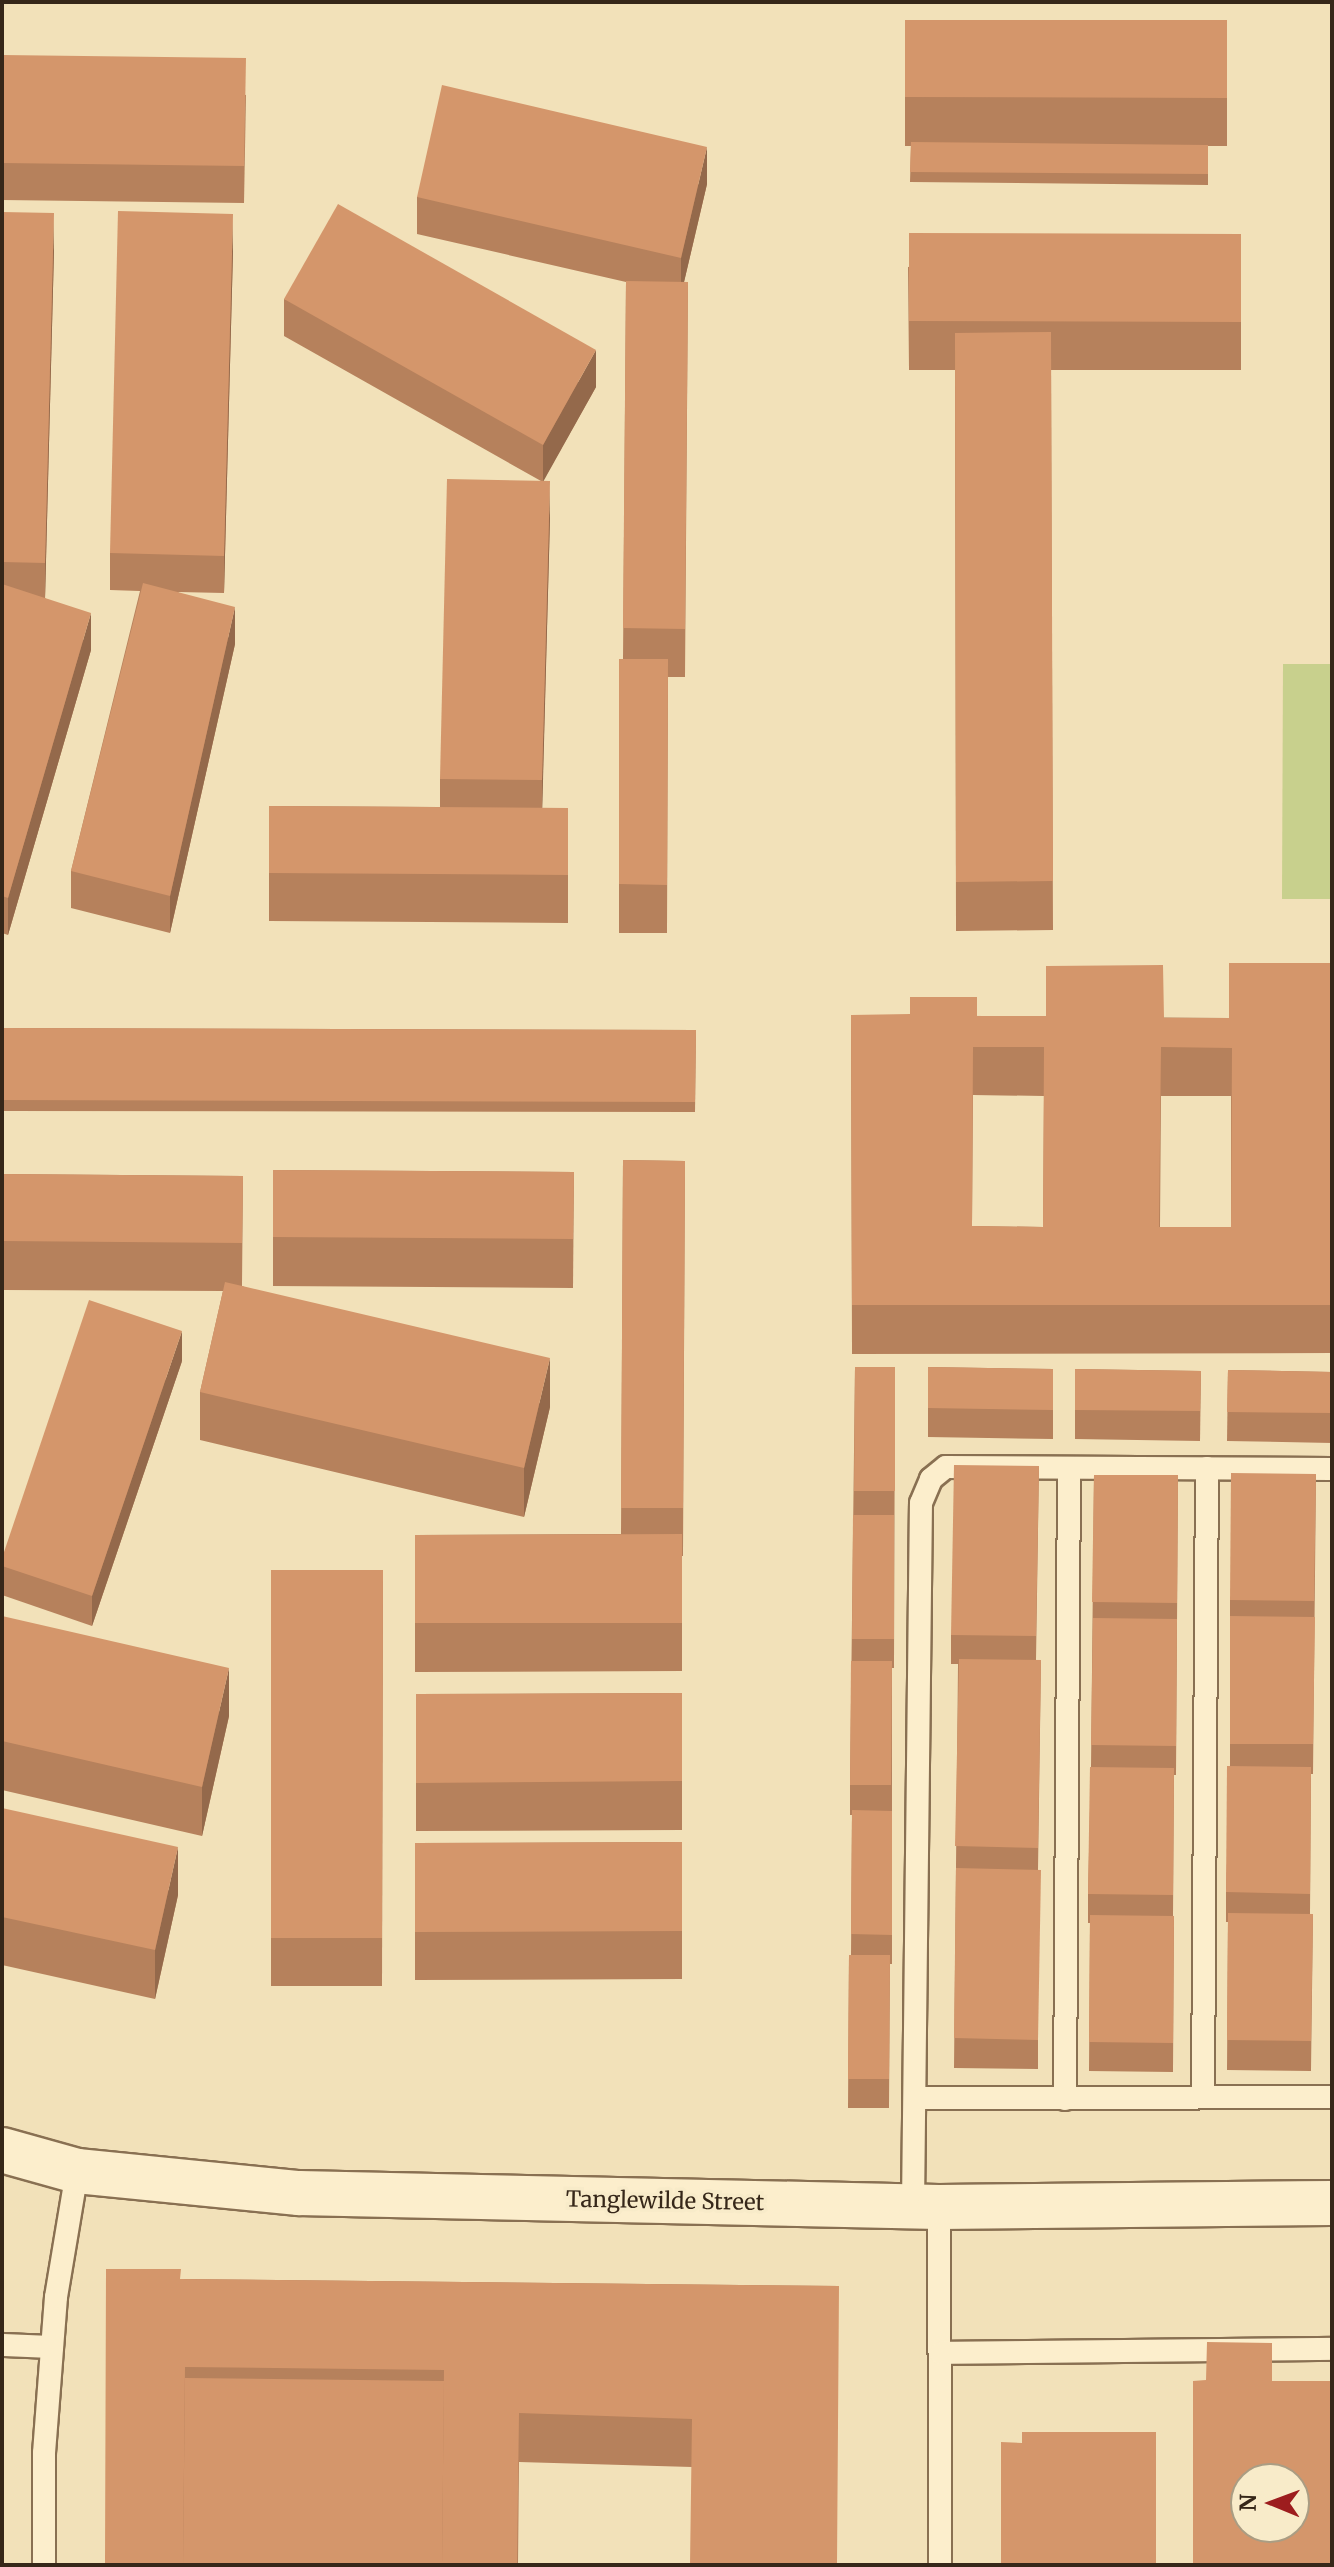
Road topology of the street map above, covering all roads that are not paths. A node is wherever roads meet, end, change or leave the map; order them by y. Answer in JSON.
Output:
{"nodes":[{"id":1,"x":1069,"y":1468,"type":"junction"},
{"id":2,"x":1207,"y":1468,"type":"junction"},
{"id":3,"x":1332,"y":1469,"type":"edge"},
{"id":4,"x":1203,"y":2097,"type":"junction"},
{"id":5,"x":1332,"y":2097,"type":"edge"},
{"id":6,"x":915,"y":2098,"type":"junction"},
{"id":7,"x":1065,"y":2099,"type":"junction"},
{"id":8,"x":2,"y":2150,"type":"edge"},
{"id":9,"x":77,"y":2171,"type":"junction"},
{"id":10,"x":1332,"y":2203,"type":"edge"},
{"id":11,"x":926,"y":2207,"type":"junction"},
{"id":12,"x":2,"y":2345,"type":"edge"},
{"id":13,"x":52,"y":2347,"type":"junction"},
{"id":14,"x":1332,"y":2349,"type":"edge"},
{"id":15,"x":941,"y":2353,"type":"junction"},
{"id":16,"x":44,"y":2565,"type":"edge"},
{"id":17,"x":940,"y":2565,"type":"edge"}],
"edges":[{"from":1,"to":2,"type":"lane"},
{"from":1,"to":6,"type":"lane"},
{"from":1,"to":7,"type":"lane"},
{"from":2,"to":3,"type":"lane"},
{"from":2,"to":4,"type":"lane"},
{"from":4,"to":5,"type":"lane"},
{"from":4,"to":7,"type":"lane"},
{"from":6,"to":7,"type":"lane"},
{"from":6,"to":11,"type":"lane"},
{"from":8,"to":9,"type":"street","name":"Tanglewilde Street"},
{"from":9,"to":11,"type":"street","name":"Tanglewilde Street"},
{"from":9,"to":13,"type":"lane"},
{"from":10,"to":11,"type":"street","name":"Tanglewilde Street"},
{"from":11,"to":15,"type":"lane"},
{"from":12,"to":13,"type":"lane"},
{"from":13,"to":16,"type":"lane"},
{"from":14,"to":15,"type":"lane"},
{"from":15,"to":17,"type":"lane"}]}
